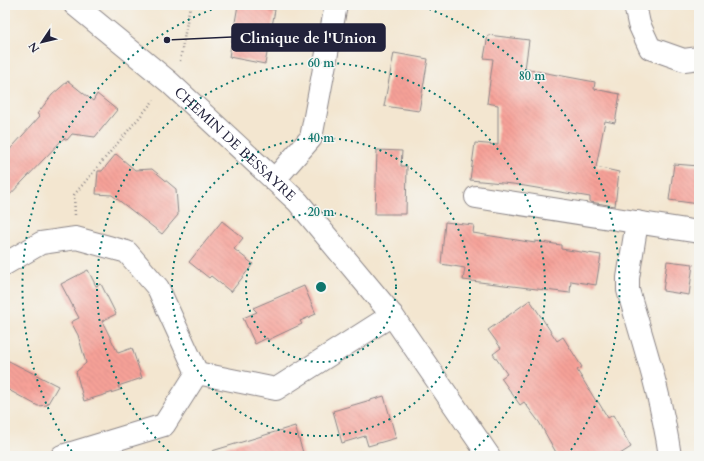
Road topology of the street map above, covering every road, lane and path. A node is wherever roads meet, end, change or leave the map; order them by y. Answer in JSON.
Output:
{"nodes":[{"id":1,"x":75,"y":5,"type":"edge"},
{"id":2,"x":190,"y":5,"type":"edge"},
{"id":3,"x":336,"y":5,"type":"edge"},
{"id":4,"x":635,"y":5,"type":"edge"},
{"id":5,"x":699,"y":58,"type":"edge"},
{"id":6,"x":169,"y":82,"type":"junction"},
{"id":7,"x":275,"y":180,"type":"junction"},
{"id":8,"x":476,"y":197,"type":"dead end"},
{"id":9,"x":637,"y":222,"type":"junction"},
{"id":10,"x":699,"y":232,"type":"edge"},
{"id":11,"x":76,"y":238,"type":"junction"},
{"id":12,"x":5,"y":264,"type":"edge"},
{"id":13,"x":392,"y":315,"type":"junction"},
{"id":14,"x":198,"y":373,"type":"junction"},
{"id":15,"x":62,"y":456,"type":"edge"},
{"id":16,"x":489,"y":456,"type":"edge"},
{"id":17,"x":670,"y":456,"type":"edge"}],
"edges":[{"from":1,"to":6,"type":"street","name":"CHEMIN DE BESSAYRE"},
{"from":2,"to":6,"type":"path"},
{"from":3,"to":7,"type":"street"},
{"from":4,"to":5,"type":"street"},
{"from":6,"to":7,"type":"street","name":"CHEMIN DE BESSAYRE"},
{"from":6,"to":11,"type":"path"},
{"from":7,"to":13,"type":"street","name":"CHEMIN DE BESSAYRE"},
{"from":8,"to":9,"type":"street"},
{"from":9,"to":10,"type":"street"},
{"from":9,"to":17,"type":"street"},
{"from":11,"to":12,"type":"street"},
{"from":11,"to":14,"type":"street"},
{"from":13,"to":14,"type":"street"},
{"from":13,"to":16,"type":"street","name":"CHEMIN DE BESSAYRE"},
{"from":14,"to":15,"type":"street"}]}
